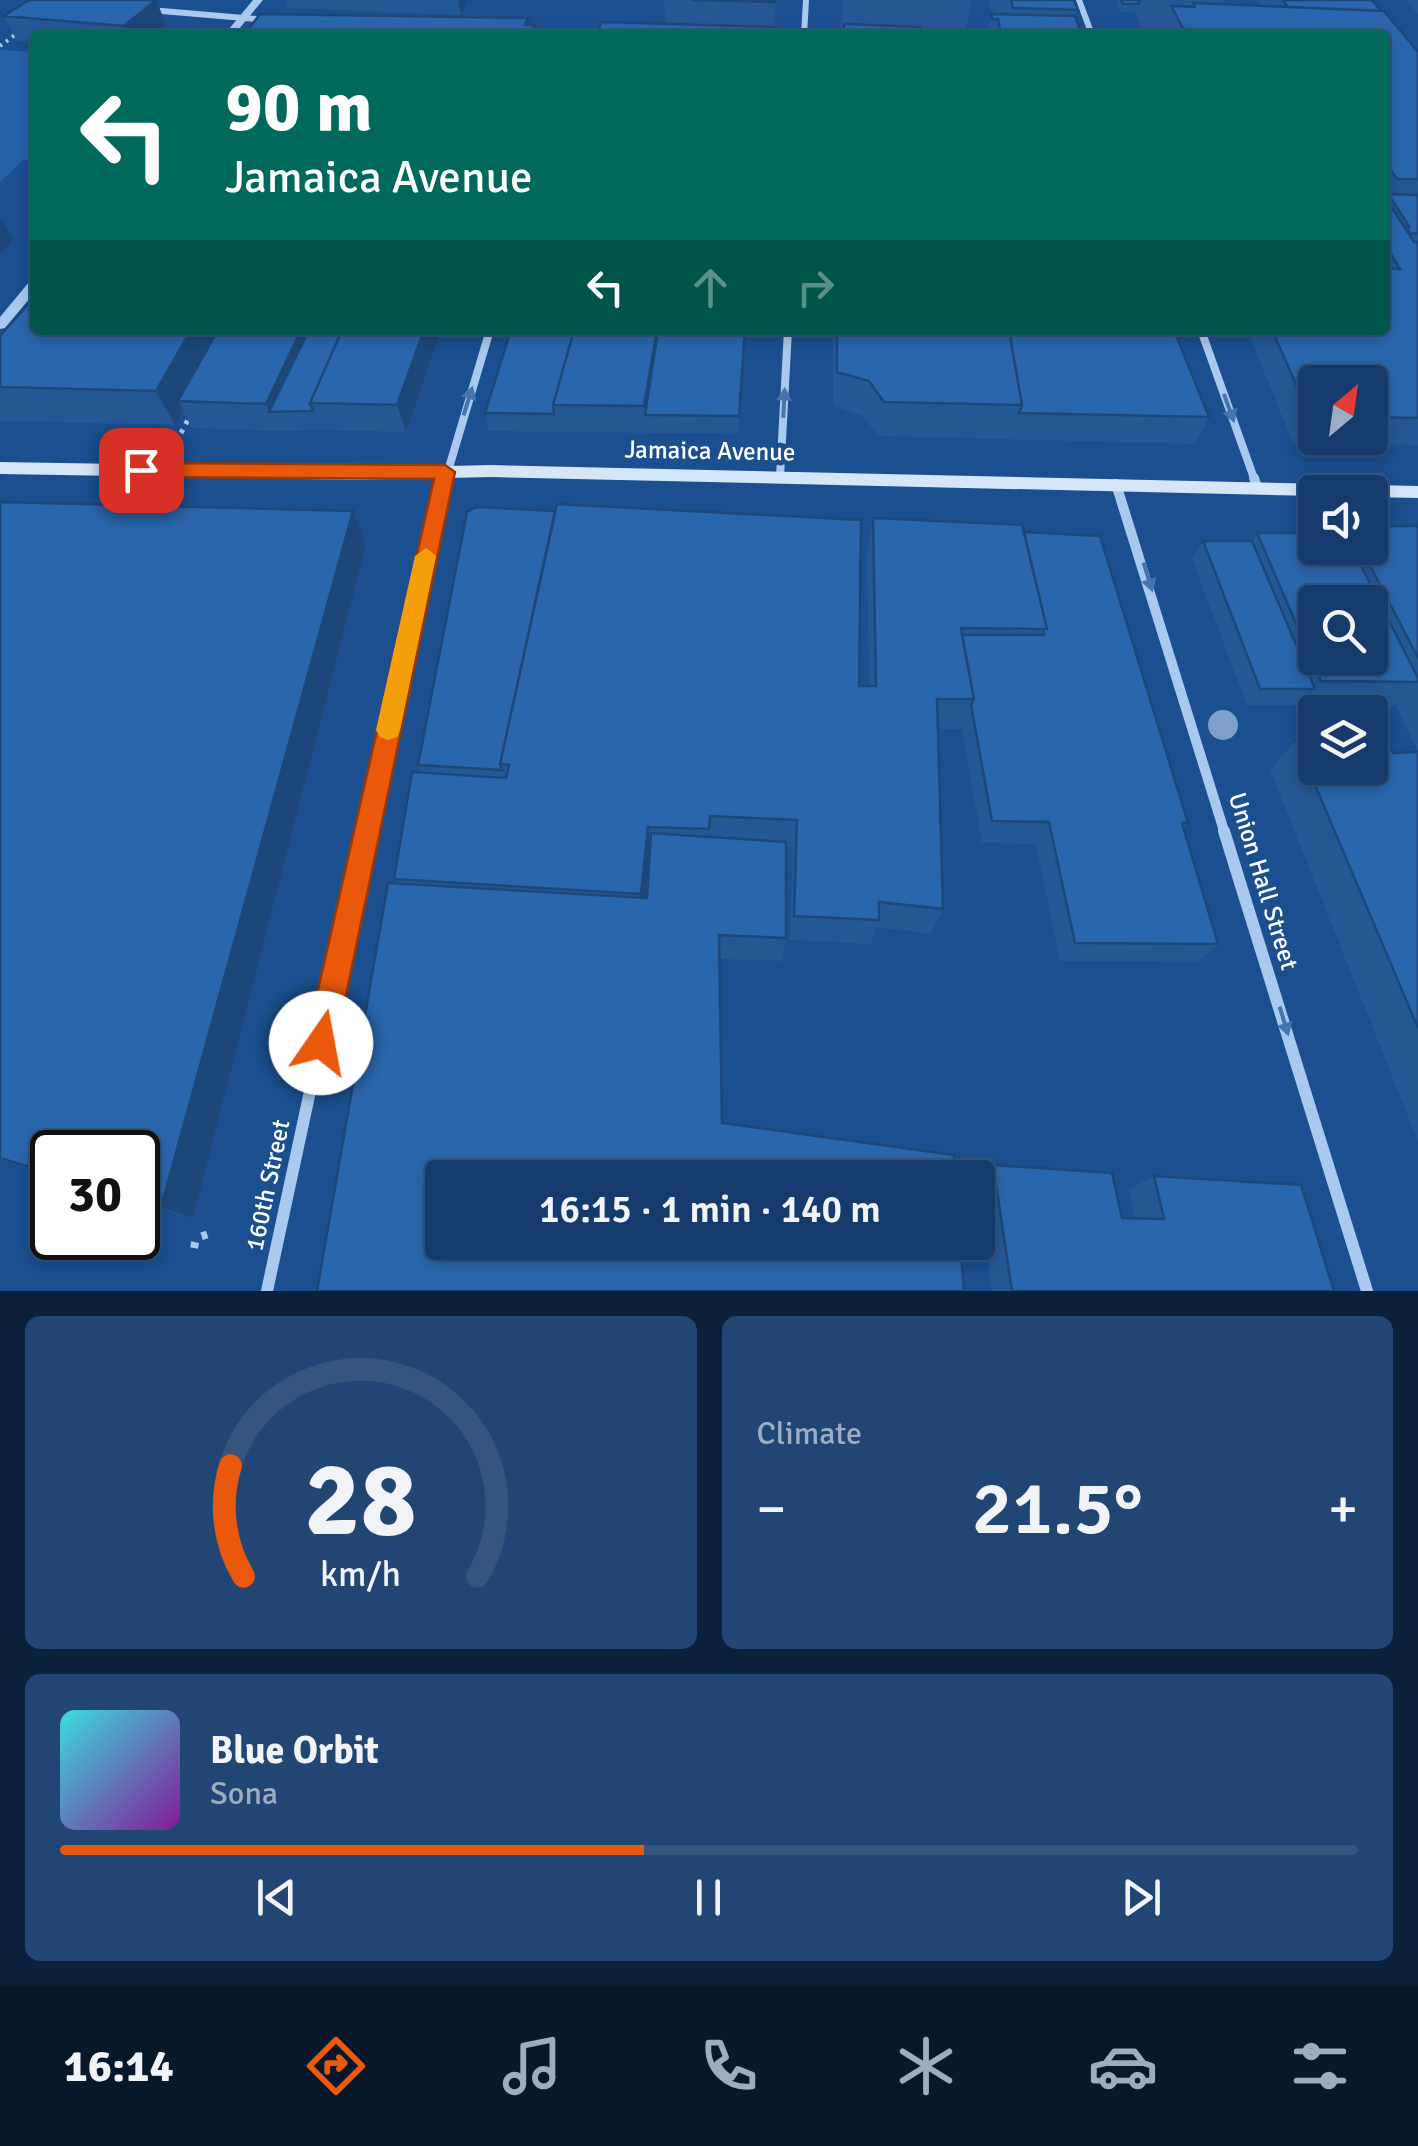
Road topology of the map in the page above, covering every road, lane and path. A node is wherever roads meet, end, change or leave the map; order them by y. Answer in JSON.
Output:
{"nodes":[{"id":1,"x":258,"y":0,"type":"edge"},
{"id":2,"x":806,"y":0,"type":"edge"},
{"id":3,"x":1079,"y":0,"type":"edge"},
{"id":4,"x":146,"y":10,"type":"edge"},
{"id":5,"x":244,"y":17,"type":"junction"},
{"id":6,"x":278,"y":21,"type":"edge"},
{"id":7,"x":24,"y":28,"type":"edge"},
{"id":8,"x":233,"y":30,"type":"edge"},
{"id":9,"x":804,"y":30,"type":"edge"},
{"id":10,"x":1090,"y":30,"type":"edge"},
{"id":11,"x":0,"y":46,"type":"edge"},
{"id":12,"x":30,"y":290,"type":"edge"},
{"id":13,"x":0,"y":325,"type":"edge"},
{"id":14,"x":488,"y":335,"type":"edge"},
{"id":15,"x":788,"y":335,"type":"edge"},
{"id":16,"x":1203,"y":335,"type":"edge"},
{"id":17,"x":190,"y":416,"type":"edge"},
{"id":18,"x":181,"y":433,"type":"edge"},
{"id":19,"x":0,"y":468,"type":"edge"},
{"id":20,"x":445,"y":472,"type":"junction"},
{"id":21,"x":780,"y":476,"type":"junction"},
{"id":22,"x":1116,"y":484,"type":"junction"},
{"id":23,"x":1257,"y":487,"type":"junction"},
{"id":24,"x":1418,"y":492,"type":"edge"},
{"id":25,"x":216,"y":1232,"type":"dead end"},
{"id":26,"x":194,"y":1248,"type":"dead end"},
{"id":27,"x":268,"y":1291,"type":"edge"},
{"id":28,"x":1367,"y":1291,"type":"edge"}],
"edges":[{"from":1,"to":5,"type":"street"},
{"from":2,"to":9,"type":"street"},
{"from":3,"to":10,"type":"street"},
{"from":4,"to":5,"type":"street"},
{"from":5,"to":6,"type":"street"},
{"from":5,"to":8,"type":"street"},
{"from":7,"to":11,"type":"path"},
{"from":12,"to":13,"type":"street"},
{"from":20,"to":14,"type":"street","name":"160th Street","one_way":true},
{"from":21,"to":15,"type":"street","one_way":true},
{"from":16,"to":23,"type":"street","one_way":true},
{"from":17,"to":18,"type":"path"},
{"from":19,"to":20,"type":"main road","name":"Jamaica Avenue"},
{"from":20,"to":21,"type":"main road","name":"Jamaica Avenue"},
{"from":20,"to":27,"type":"street","name":"160th Street"},
{"from":21,"to":22,"type":"main road","name":"Jamaica Avenue"},
{"from":22,"to":23,"type":"main road","name":"Jamaica Avenue"},
{"from":22,"to":28,"type":"street","name":"Union Hall Street","one_way":true},
{"from":23,"to":24,"type":"main road","name":"Jamaica Avenue"},
{"from":25,"to":26,"type":"path"}]}
